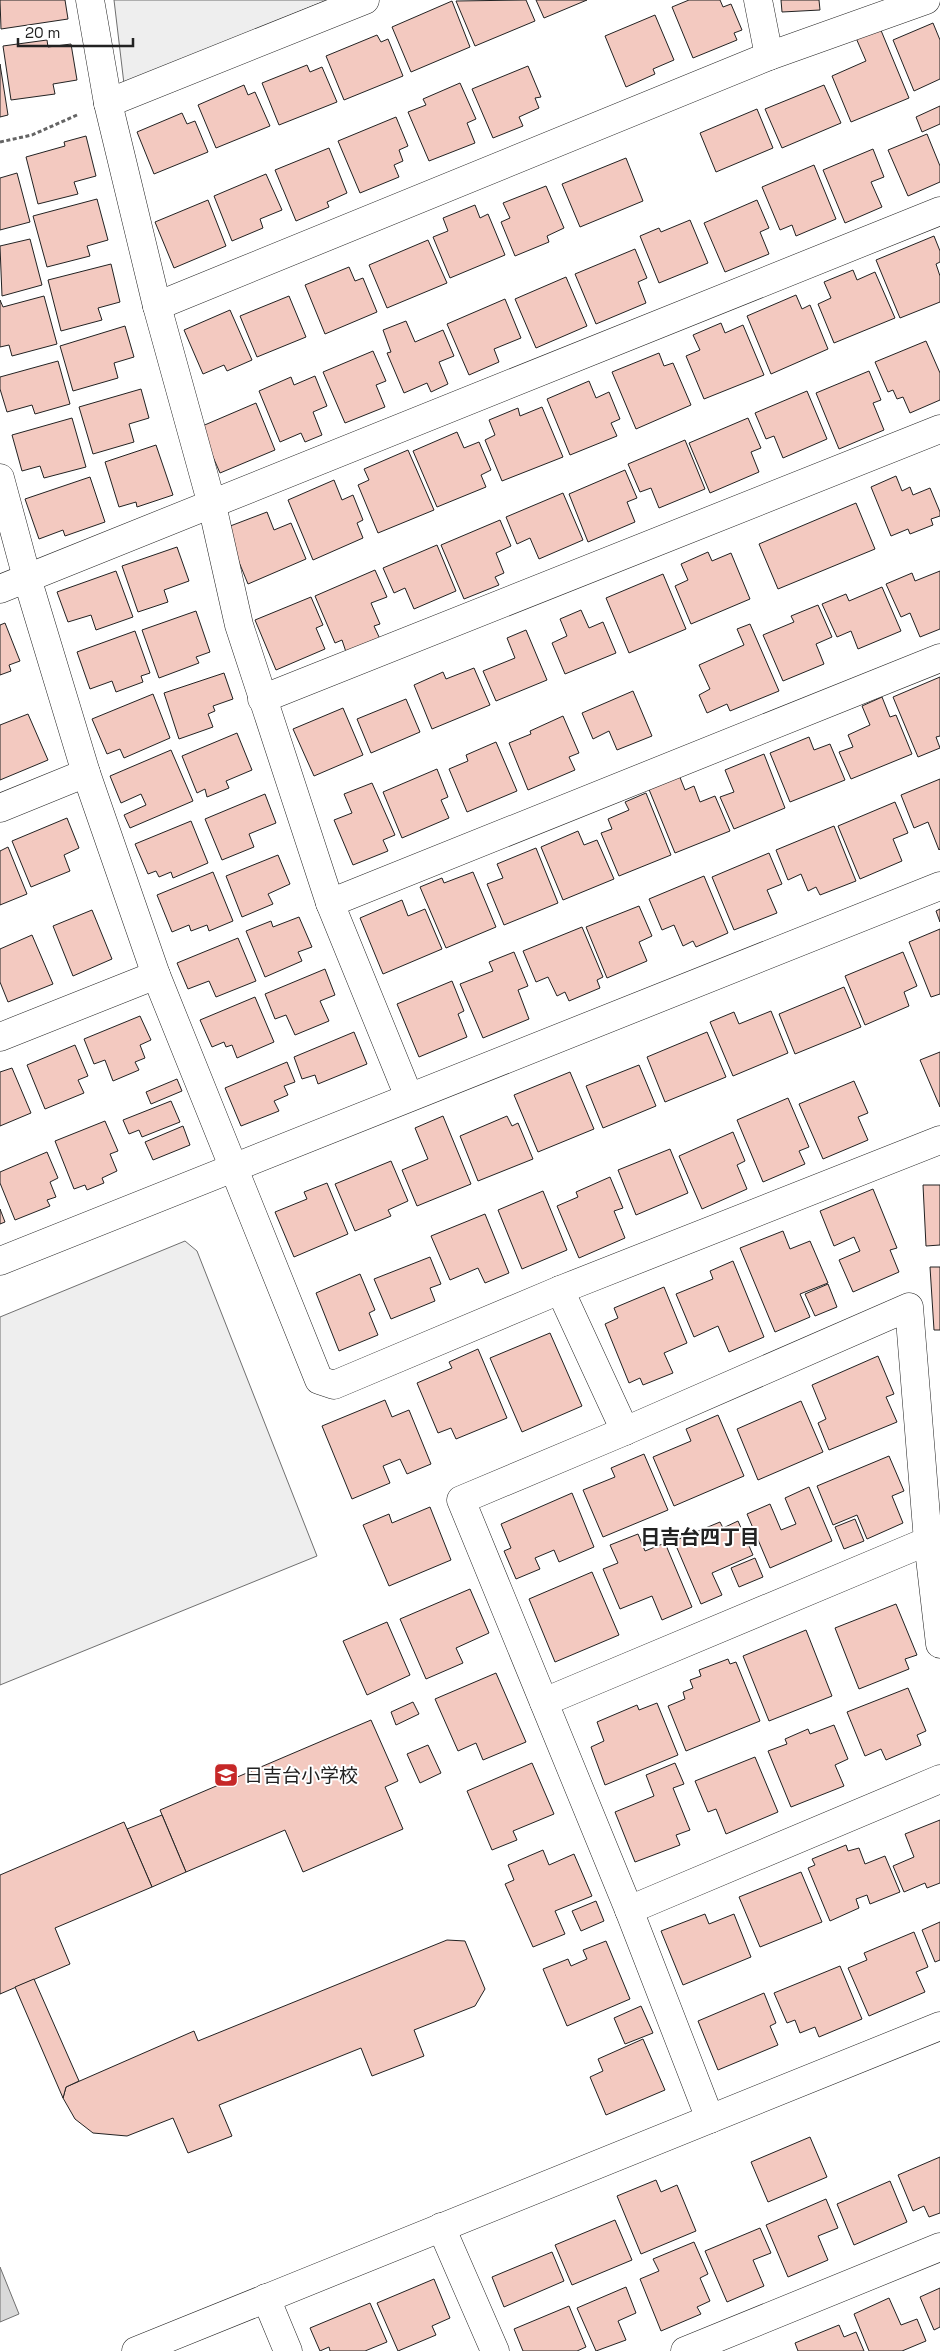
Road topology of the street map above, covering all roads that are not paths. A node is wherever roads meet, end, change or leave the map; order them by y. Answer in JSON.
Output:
{"nodes":[{"id":1,"x":90,"y":0,"type":"edge"},
{"id":2,"x":365,"y":0,"type":"edge"},
{"id":3,"x":758,"y":0,"type":"edge"},
{"id":4,"x":926,"y":0,"type":"edge"},
{"id":5,"x":769,"y":56,"type":"junction"},
{"id":6,"x":108,"y":104,"type":"junction"},
{"id":7,"x":940,"y":211,"type":"edge"},
{"id":8,"x":157,"y":306,"type":"junction"},
{"id":9,"x":940,"y":429,"type":"edge"},
{"id":10,"x":0,"y":478,"type":"edge"},
{"id":11,"x":212,"y":504,"type":"junction"},
{"id":12,"x":27,"y":578,"type":"junction"},
{"id":13,"x":0,"y":589,"type":"edge"},
{"id":14,"x":940,"y":658,"type":"edge"},
{"id":15,"x":262,"y":699,"type":"junction"},
{"id":16,"x":86,"y":773,"type":"junction"},
{"id":17,"x":0,"y":808,"type":"edge"},
{"id":18,"x":940,"y":886,"type":"edge"},
{"id":19,"x":330,"y":903,"type":"junction"},
{"id":20,"x":156,"y":975,"type":"junction"},
{"id":21,"x":0,"y":1037,"type":"edge"},
{"id":22,"x":409,"y":1097,"type":"junction"},
{"id":23,"x":940,"y":1140,"type":"edge"},
{"id":24,"x":234,"y":1169,"type":"junction"},
{"id":25,"x":0,"y":1261,"type":"edge"},
{"id":26,"x":560,"y":1290,"type":"junction"},
{"id":27,"x":625,"y":1432,"type":"junction"},
{"id":28,"x":928,"y":1541,"type":"junction"},
{"id":29,"x":940,"y":1644,"type":"edge"},
{"id":30,"x":544,"y":1702,"type":"junction"},
{"id":31,"x":940,"y":1779,"type":"edge"},
{"id":32,"x":629,"y":1910,"type":"junction"},
{"id":33,"x":940,"y":2026,"type":"edge"},
{"id":34,"x":710,"y":2119,"type":"junction"},
{"id":35,"x":441,"y":2228,"type":"junction"},
{"id":36,"x":940,"y":2247,"type":"edge"},
{"id":37,"x":266,"y":2298,"type":"junction"},
{"id":38,"x":136,"y":2351,"type":"edge"},
{"id":39,"x":288,"y":2351,"type":"edge"},
{"id":40,"x":496,"y":2351,"type":"edge"},
{"id":41,"x":685,"y":2351,"type":"edge"}],
"edges":[{"from":1,"to":6,"type":"street"},
{"from":2,"to":6,"type":"street"},
{"from":3,"to":5,"type":"street"},
{"from":4,"to":5,"type":"street"},
{"from":5,"to":8,"type":"street"},
{"from":6,"to":8,"type":"street"},
{"from":7,"to":11,"type":"street"},
{"from":8,"to":11,"type":"street"},
{"from":9,"to":15,"type":"street"},
{"from":10,"to":12,"type":"street"},
{"from":11,"to":12,"type":"street"},
{"from":11,"to":15,"type":"street"},
{"from":12,"to":13,"type":"street"},
{"from":12,"to":16,"type":"street"},
{"from":14,"to":19,"type":"street"},
{"from":15,"to":19,"type":"street"},
{"from":16,"to":17,"type":"street"},
{"from":16,"to":20,"type":"street"},
{"from":18,"to":22,"type":"street"},
{"from":19,"to":22,"type":"street"},
{"from":20,"to":21,"type":"street"},
{"from":20,"to":24,"type":"street"},
{"from":22,"to":24,"type":"street"},
{"from":23,"to":26,"type":"street"},
{"from":24,"to":25,"type":"street"},
{"from":24,"to":26,"type":"street"},
{"from":26,"to":27,"type":"street"},
{"from":27,"to":28,"type":"street"},
{"from":27,"to":30,"type":"street"},
{"from":28,"to":29,"type":"street"},
{"from":28,"to":30,"type":"street"},
{"from":30,"to":32,"type":"street"},
{"from":31,"to":32,"type":"street"},
{"from":32,"to":34,"type":"street"},
{"from":33,"to":34,"type":"street"},
{"from":34,"to":35,"type":"street"},
{"from":35,"to":37,"type":"street"},
{"from":35,"to":40,"type":"street"},
{"from":36,"to":41,"type":"street"},
{"from":37,"to":38,"type":"street"},
{"from":37,"to":39,"type":"street"}]}
